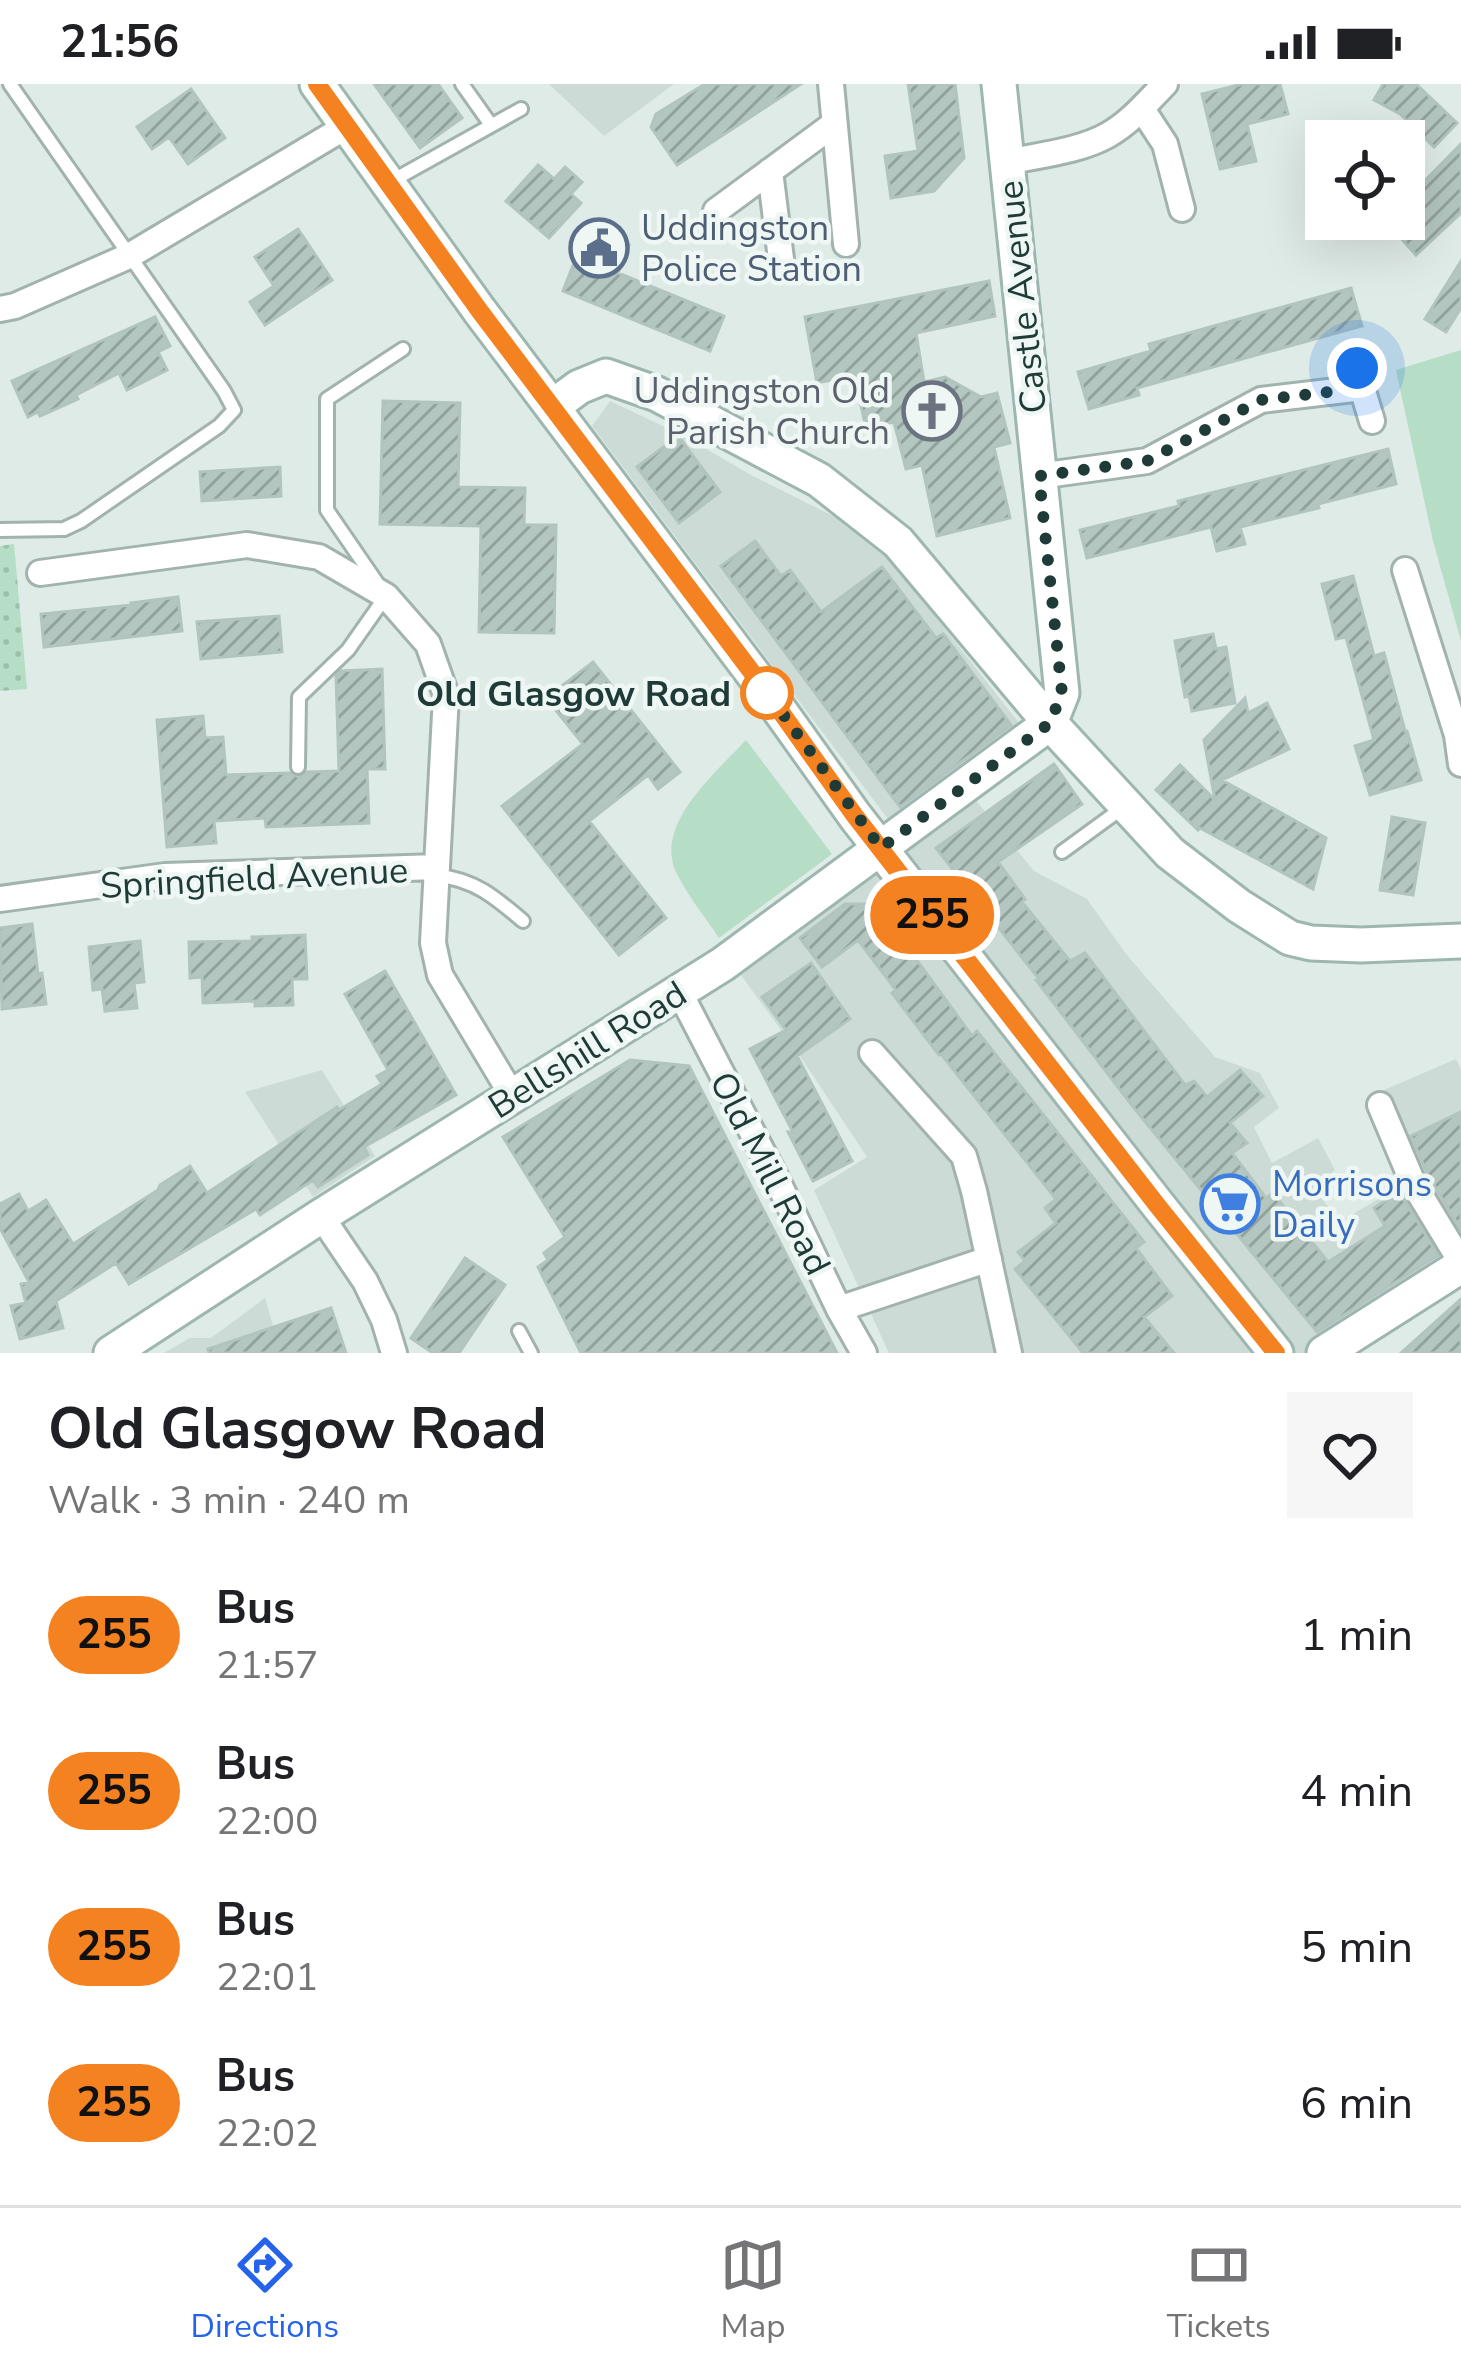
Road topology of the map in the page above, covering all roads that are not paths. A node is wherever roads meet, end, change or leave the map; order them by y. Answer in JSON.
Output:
{"nodes":[{"id":1,"x":10,"y":84,"type":"edge"},
{"id":2,"x":317,"y":84,"type":"edge"},
{"id":3,"x":462,"y":84,"type":"edge"},
{"id":4,"x":832,"y":84,"type":"edge"},
{"id":5,"x":998,"y":84,"type":"edge"},
{"id":6,"x":1165,"y":84,"type":"edge"},
{"id":7,"x":1142,"y":109,"type":"junction"},
{"id":8,"x":520,"y":110,"type":"dead end"},
{"id":9,"x":834,"y":124,"type":"junction"},
{"id":10,"x":491,"y":125,"type":"junction"},
{"id":11,"x":347,"y":126,"type":"junction"},
{"id":12,"x":1007,"y":162,"type":"junction"},
{"id":13,"x":770,"y":171,"type":"junction"},
{"id":14,"x":387,"y":183,"type":"junction"},
{"id":15,"x":1182,"y":209,"type":"dead end"},
{"id":16,"x":716,"y":211,"type":"dead end"},
{"id":17,"x":846,"y":244,"type":"dead end"},
{"id":18,"x":129,"y":256,"type":"junction"},
{"id":19,"x":782,"y":267,"type":"dead end"},
{"id":20,"x":0,"y":309,"type":"edge"},
{"id":21,"x":403,"y":349,"type":"dead end"},
{"id":22,"x":552,"y":406,"type":"junction"},
{"id":23,"x":1372,"y":422,"type":"dead end"},
{"id":24,"x":1039,"y":476,"type":"junction"},
{"id":25,"x":0,"y":530,"type":"edge"},
{"id":26,"x":1405,"y":570,"type":"dead end"},
{"id":27,"x":40,"y":573,"type":"dead end"},
{"id":28,"x":386,"y":596,"type":"junction"},
{"id":29,"x":1058,"y":653,"type":"junction"},
{"id":30,"x":998,"y":662,"type":"junction"},
{"id":31,"x":1050,"y":723,"type":"junction"},
{"id":32,"x":1461,"y":764,"type":"edge"},
{"id":33,"x":298,"y":767,"type":"dead end"},
{"id":34,"x":1126,"y":806,"type":"junction"},
{"id":35,"x":881,"y":848,"type":"junction"},
{"id":36,"x":1062,"y":851,"type":"dead end"},
{"id":37,"x":437,"y":872,"type":"junction"},
{"id":38,"x":0,"y":899,"type":"edge"},
{"id":39,"x":523,"y":921,"type":"dead end"},
{"id":40,"x":1461,"y":940,"type":"edge"},
{"id":41,"x":680,"y":993,"type":"junction"},
{"id":42,"x":872,"y":1053,"type":"dead end"},
{"id":43,"x":512,"y":1095,"type":"junction"},
{"id":44,"x":1380,"y":1106,"type":"dead end"},
{"id":45,"x":321,"y":1216,"type":"junction"},
{"id":46,"x":989,"y":1259,"type":"junction"},
{"id":47,"x":1461,"y":1264,"type":"edge"},
{"id":48,"x":839,"y":1309,"type":"junction"},
{"id":49,"x":519,"y":1331,"type":"dead end"},
{"id":50,"x":110,"y":1353,"type":"edge"},
{"id":51,"x":394,"y":1353,"type":"edge"},
{"id":52,"x":531,"y":1353,"type":"edge"},
{"id":53,"x":864,"y":1353,"type":"edge"},
{"id":54,"x":1009,"y":1353,"type":"edge"},
{"id":55,"x":1276,"y":1353,"type":"edge"},
{"id":56,"x":1324,"y":1353,"type":"edge"}],
"edges":[{"from":1,"to":18,"type":"lane"},
{"from":2,"to":11,"type":"main road"},
{"from":3,"to":10,"type":"lane"},
{"from":4,"to":9,"type":"street"},
{"from":5,"to":12,"type":"main road","name":"Castle Avenue"},
{"from":6,"to":7,"type":"street"},
{"from":7,"to":12,"type":"street"},
{"from":7,"to":15,"type":"street"},
{"from":8,"to":10,"type":"lane"},
{"from":9,"to":13,"type":"street"},
{"from":9,"to":17,"type":"street"},
{"from":10,"to":14,"type":"lane"},
{"from":11,"to":14,"type":"main road"},
{"from":11,"to":18,"type":"street"},
{"from":12,"to":24,"type":"main road","name":"Castle Avenue"},
{"from":13,"to":16,"type":"street"},
{"from":13,"to":19,"type":"street"},
{"from":14,"to":22,"type":"main road"},
{"from":18,"to":20,"type":"street"},
{"from":18,"to":25,"type":"lane"},
{"from":21,"to":28,"type":"lane"},
{"from":22,"to":30,"type":"main road"},
{"from":22,"to":35,"type":"main road"},
{"from":23,"to":24,"type":"street"},
{"from":24,"to":29,"type":"main road","name":"Castle Avenue"},
{"from":26,"to":32,"type":"street"},
{"from":27,"to":28,"type":"street"},
{"from":28,"to":33,"type":"lane"},
{"from":28,"to":37,"type":"street"},
{"from":29,"to":30,"type":"main road"},
{"from":29,"to":31,"type":"main road","name":"Castle Avenue"},
{"from":30,"to":31,"type":"main road"},
{"from":31,"to":34,"type":"main road"},
{"from":31,"to":35,"type":"main road","name":"Bellshill Road"},
{"from":34,"to":36,"type":"lane"},
{"from":34,"to":40,"type":"main road"},
{"from":35,"to":41,"type":"main road","name":"Bellshill Road"},
{"from":35,"to":55,"type":"main road"},
{"from":37,"to":38,"type":"street","name":"Springfield Avenue"},
{"from":37,"to":39,"type":"lane"},
{"from":37,"to":43,"type":"street"},
{"from":41,"to":43,"type":"main road","name":"Bellshill Road"},
{"from":41,"to":48,"type":"street","name":"Old Mill Road"},
{"from":42,"to":46,"type":"street"},
{"from":43,"to":45,"type":"main road","name":"Bellshill Road"},
{"from":44,"to":47,"type":"street"},
{"from":45,"to":50,"type":"main road","name":"Bellshill Road"},
{"from":45,"to":51,"type":"street"},
{"from":46,"to":48,"type":"street"},
{"from":46,"to":54,"type":"street"},
{"from":47,"to":56,"type":"main road"},
{"from":48,"to":53,"type":"street","name":"Old Mill Road"},
{"from":49,"to":52,"type":"lane"}]}
